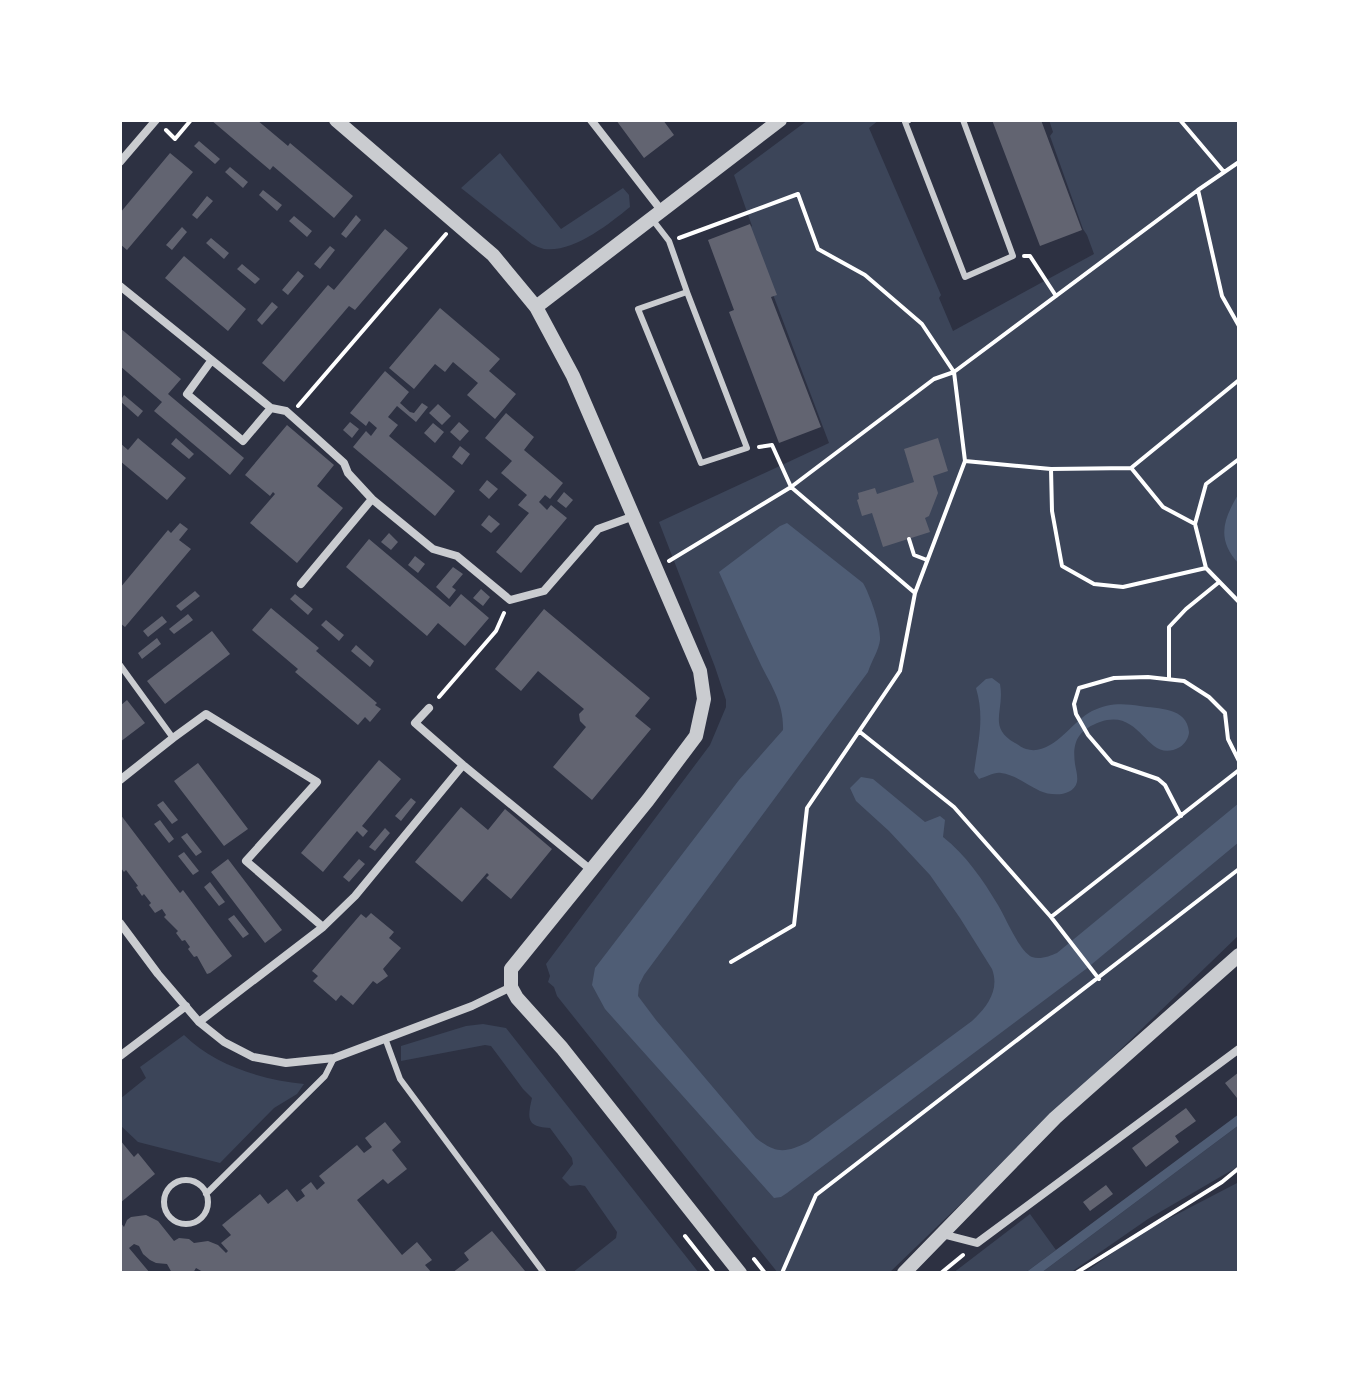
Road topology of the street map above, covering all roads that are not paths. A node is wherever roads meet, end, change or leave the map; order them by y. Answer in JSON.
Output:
{"nodes":[{"id":1,"x":156,"y":120,"type":"edge"},
{"id":2,"x":336,"y":120,"type":"edge"},
{"id":3,"x":591,"y":120,"type":"edge"},
{"id":4,"x":780,"y":120,"type":"edge"},
{"id":5,"x":909,"y":120,"type":"edge"},
{"id":6,"x":963,"y":120,"type":"edge"},
{"id":7,"x":120,"y":162,"type":"edge"},
{"id":8,"x":656,"y":214,"type":"junction"},
{"id":9,"x":120,"y":286,"type":"edge"},
{"id":10,"x":687,"y":292,"type":"junction"},
{"id":11,"x":536,"y":307,"type":"junction"},
{"id":12,"x":211,"y":361,"type":"junction"},
{"id":13,"x":271,"y":408,"type":"junction"},
{"id":14,"x":372,"y":499,"type":"junction"},
{"id":15,"x":634,"y":516,"type":"junction"},
{"id":16,"x":301,"y":584,"type":"dead end"},
{"id":17,"x":120,"y":665,"type":"edge"},
{"id":18,"x":429,"y":708,"type":"road end"},
{"id":19,"x":173,"y":738,"type":"junction"},
{"id":20,"x":463,"y":765,"type":"junction"},
{"id":21,"x":120,"y":780,"type":"edge"},
{"id":22,"x":591,"y":870,"type":"junction"},
{"id":23,"x":120,"y":923,"type":"edge"},
{"id":24,"x":323,"y":927,"type":"junction"},
{"id":25,"x":1239,"y":955,"type":"edge"},
{"id":26,"x":511,"y":987,"type":"junction"},
{"id":27,"x":186,"y":1006,"type":"junction"},
{"id":28,"x":199,"y":1022,"type":"junction"},
{"id":29,"x":385,"y":1038,"type":"junction"},
{"id":30,"x":1239,"y":1049,"type":"edge"},
{"id":31,"x":120,"y":1056,"type":"edge"},
{"id":32,"x":334,"y":1058,"type":"junction"},
{"id":33,"x":206,"y":1194,"type":"junction"},
{"id":34,"x":942,"y":1234,"type":"junction"},
{"id":35,"x":544,"y":1273,"type":"edge"},
{"id":36,"x":740,"y":1273,"type":"edge"},
{"id":37,"x":904,"y":1273,"type":"edge"}],
"edges":[{"from":1,"to":7,"type":"street"},
{"from":2,"to":11,"type":"street"},
{"from":3,"to":8,"type":"street"},
{"from":4,"to":8,"type":"street"},
{"from":5,"to":6,"type":"lane"},
{"from":8,"to":10,"type":"lane"},
{"from":8,"to":11,"type":"street"},
{"from":9,"to":12,"type":"street"},
{"from":10,"to":10,"type":"lane"},
{"from":11,"to":15,"type":"street"},
{"from":12,"to":13,"type":"street"},
{"from":12,"to":13,"type":"street"},
{"from":13,"to":14,"type":"street"},
{"from":14,"to":15,"type":"street"},
{"from":14,"to":16,"type":"street"},
{"from":15,"to":22,"type":"street"},
{"from":17,"to":19,"type":"lane"},
{"from":18,"to":20,"type":"street"},
{"from":19,"to":21,"type":"street"},
{"from":19,"to":24,"type":"street"},
{"from":20,"to":22,"type":"street"},
{"from":20,"to":24,"type":"street"},
{"from":22,"to":26,"type":"street"},
{"from":23,"to":27,"type":"street"},
{"from":24,"to":28,"type":"street"},
{"from":25,"to":34,"type":"street"},
{"from":26,"to":29,"type":"street"},
{"from":26,"to":36,"type":"street"},
{"from":27,"to":28,"type":"street"},
{"from":27,"to":31,"type":"street"},
{"from":28,"to":32,"type":"street"},
{"from":29,"to":32,"type":"street"},
{"from":29,"to":35,"type":"lane"},
{"from":30,"to":34,"type":"street"},
{"from":32,"to":33,"type":"lane"},
{"from":33,"to":33,"type":"lane"},
{"from":34,"to":37,"type":"street"}]}
